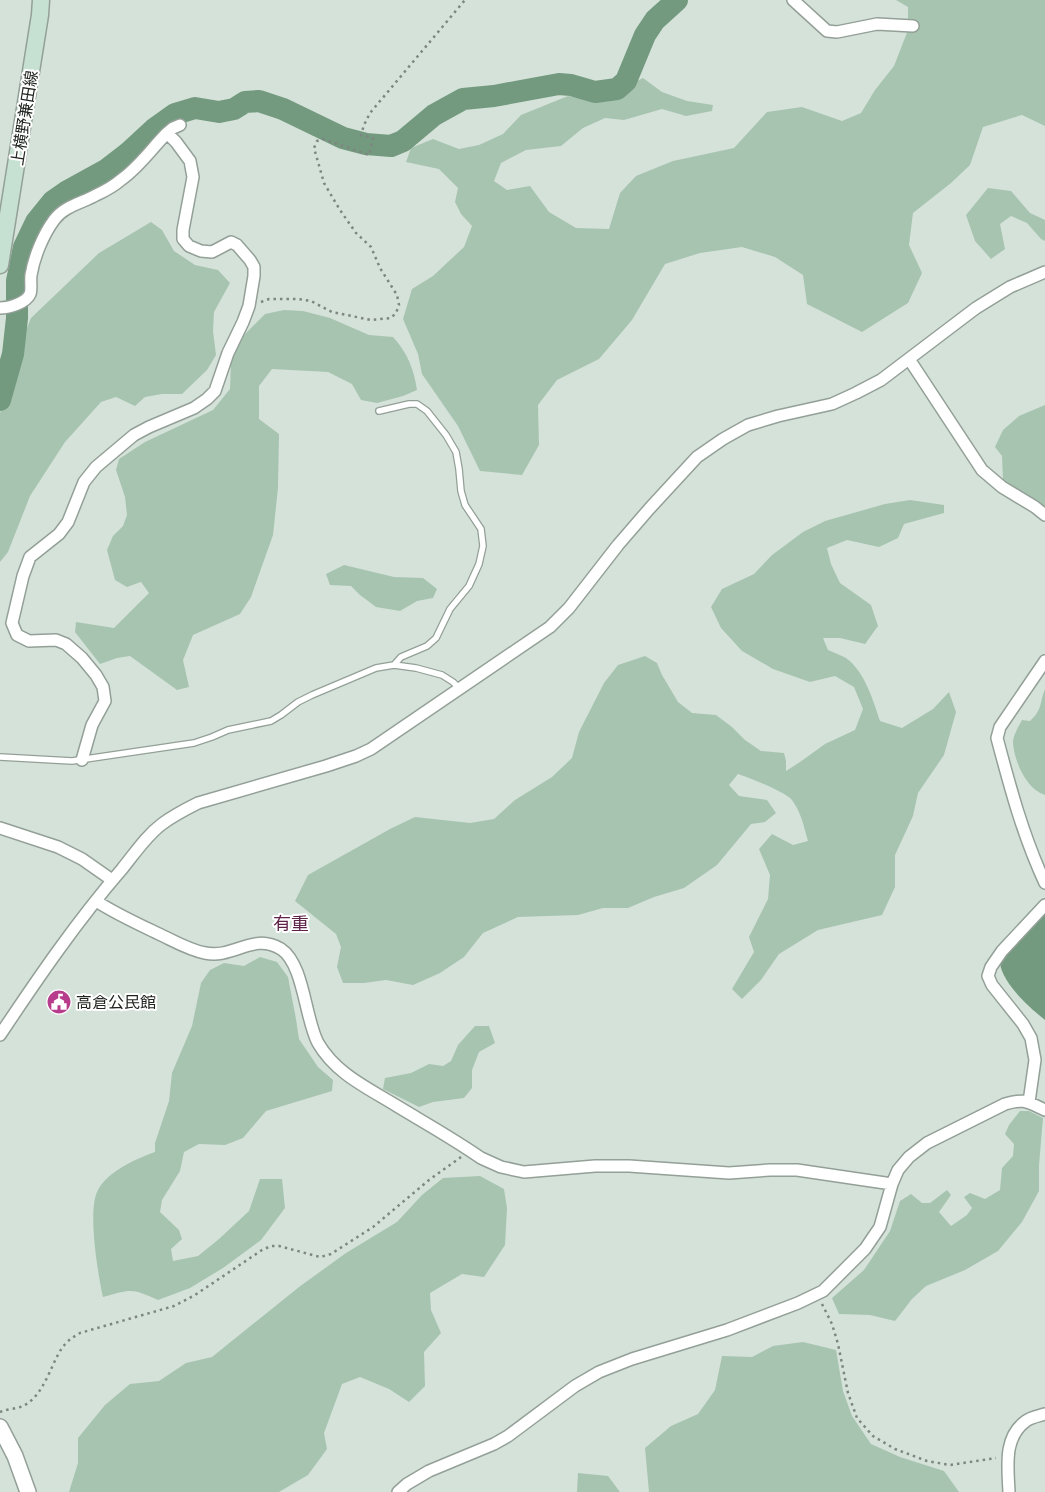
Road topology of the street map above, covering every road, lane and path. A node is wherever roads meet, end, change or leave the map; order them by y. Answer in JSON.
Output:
{"nodes":[{"id":1,"x":41,"y":0,"type":"edge"},
{"id":2,"x":465,"y":0,"type":"edge"},
{"id":3,"x":793,"y":0,"type":"edge"},
{"id":4,"x":913,"y":26,"type":"dead end"},
{"id":5,"x":180,"y":125,"type":"dead end"},
{"id":6,"x":167,"y":133,"type":"junction"},
{"id":7,"x":0,"y":265,"type":"edge"},
{"id":8,"x":1045,"y":272,"type":"edge"},
{"id":9,"x":249,"y":306,"type":"junction"},
{"id":10,"x":2,"y":308,"type":"edge"},
{"id":11,"x":909,"y":359,"type":"junction"},
{"id":12,"x":379,"y":410,"type":"dead end"},
{"id":13,"x":1045,"y":515,"type":"edge"},
{"id":14,"x":1045,"y":662,"type":"edge"},
{"id":15,"x":394,"y":664,"type":"junction"},
{"id":16,"x":460,"y":688,"type":"junction"},
{"id":17,"x":0,"y":757,"type":"edge"},
{"id":18,"x":82,"y":760,"type":"junction"},
{"id":19,"x":0,"y":828,"type":"edge"},
{"id":20,"x":112,"y":880,"type":"junction"},
{"id":21,"x":1045,"y":882,"type":"edge"},
{"id":22,"x":96,"y":901,"type":"junction"},
{"id":23,"x":1045,"y":904,"type":"edge"},
{"id":24,"x":0,"y":1034,"type":"edge"},
{"id":25,"x":1029,"y":1102,"type":"junction"},
{"id":26,"x":1045,"y":1110,"type":"edge"},
{"id":27,"x":470,"y":1150,"type":"junction"},
{"id":28,"x":892,"y":1184,"type":"junction"},
{"id":29,"x":816,"y":1294,"type":"junction"},
{"id":30,"x":0,"y":1412,"type":"edge"},
{"id":31,"x":1045,"y":1415,"type":"edge"},
{"id":32,"x":0,"y":1427,"type":"edge"},
{"id":33,"x":1008,"y":1460,"type":"junction"},
{"id":34,"x":28,"y":1492,"type":"edge"},
{"id":35,"x":398,"y":1492,"type":"edge"},
{"id":36,"x":1009,"y":1492,"type":"edge"}],
"edges":[{"from":1,"to":7,"type":"main road","name":"上横野兼田線"},
{"from":2,"to":9,"type":"path"},
{"from":3,"to":4,"type":"street"},
{"from":5,"to":6,"type":"street"},
{"from":6,"to":9,"type":"street"},
{"from":6,"to":10,"type":"street"},
{"from":8,"to":11,"type":"street"},
{"from":9,"to":18,"type":"street"},
{"from":11,"to":13,"type":"street"},
{"from":11,"to":16,"type":"street"},
{"from":12,"to":15,"type":"lane"},
{"from":14,"to":21,"type":"street"},
{"from":15,"to":16,"type":"lane"},
{"from":15,"to":18,"type":"lane"},
{"from":16,"to":20,"type":"street"},
{"from":17,"to":18,"type":"lane"},
{"from":19,"to":20,"type":"street"},
{"from":20,"to":22,"type":"street"},
{"from":22,"to":24,"type":"street"},
{"from":22,"to":27,"type":"street"},
{"from":23,"to":25,"type":"street"},
{"from":25,"to":26,"type":"street"},
{"from":25,"to":28,"type":"street"},
{"from":27,"to":28,"type":"street"},
{"from":27,"to":30,"type":"path"},
{"from":28,"to":29,"type":"street"},
{"from":29,"to":33,"type":"path"},
{"from":29,"to":35,"type":"street"},
{"from":31,"to":33,"type":"street"},
{"from":32,"to":34,"type":"street"},
{"from":33,"to":36,"type":"street"}]}
